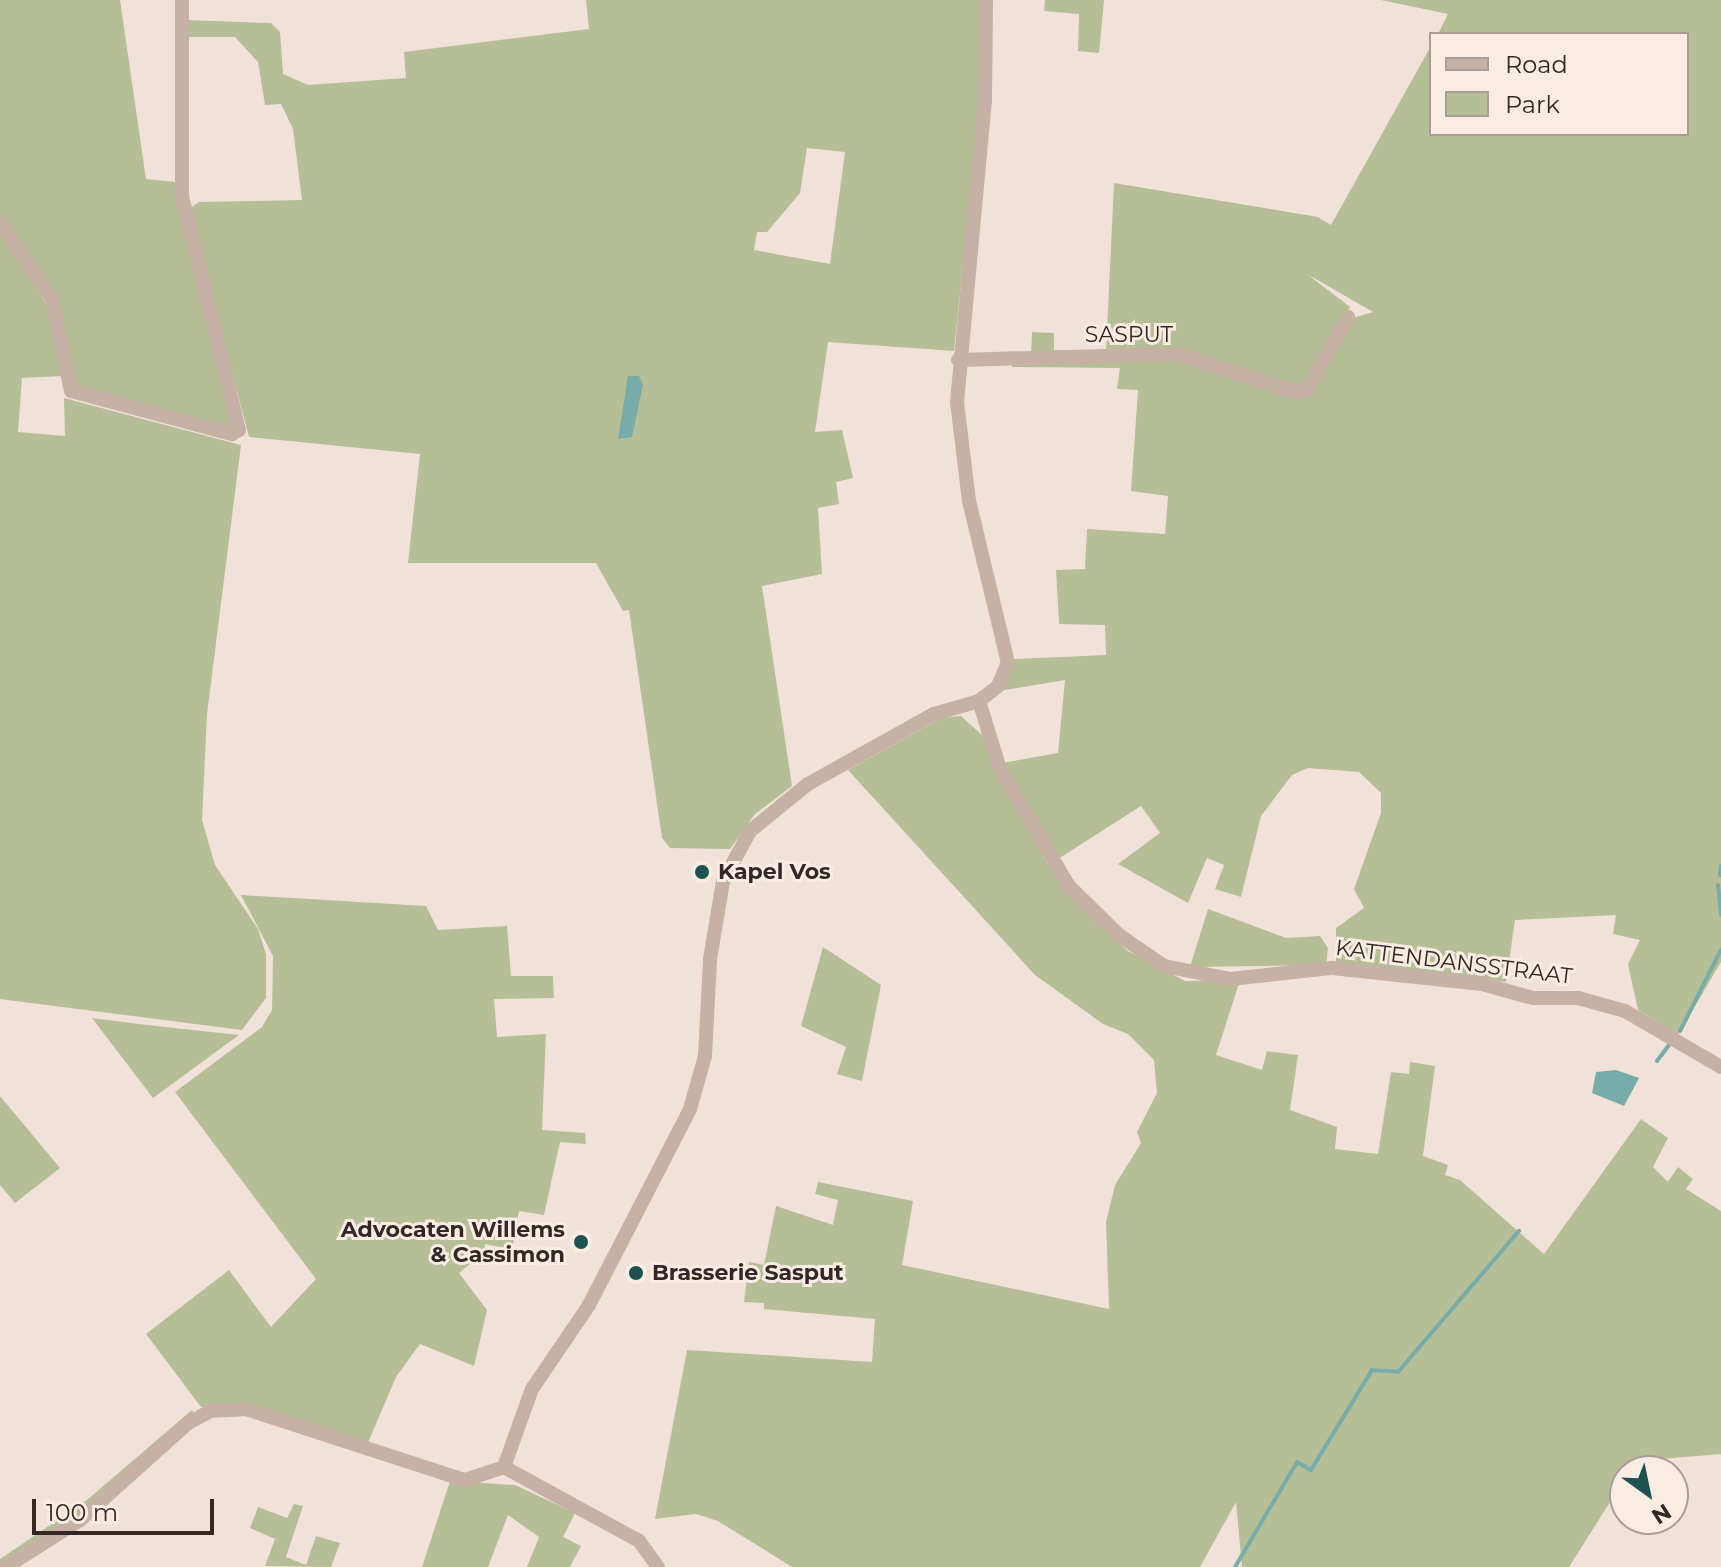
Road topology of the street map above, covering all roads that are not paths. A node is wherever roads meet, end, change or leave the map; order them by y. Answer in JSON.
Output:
{"nodes":[{"id":1,"x":182,"y":0,"type":"edge"},
{"id":2,"x":986,"y":0,"type":"edge"},
{"id":3,"x":0,"y":222,"type":"edge"},
{"id":4,"x":1348,"y":317,"type":"dead end"},
{"id":5,"x":958,"y":360,"type":"junction"},
{"id":6,"x":979,"y":701,"type":"junction"},
{"id":7,"x":1721,"y":1067,"type":"edge"},
{"id":8,"x":504,"y":1467,"type":"junction"},
{"id":9,"x":6,"y":1567,"type":"edge"},
{"id":10,"x":658,"y":1567,"type":"edge"}],
"edges":[{"from":1,"to":3,"type":"street"},
{"from":2,"to":5,"type":"street"},
{"from":4,"to":5,"type":"street","name":"SASPUT"},
{"from":5,"to":6,"type":"street"},
{"from":6,"to":7,"type":"street","name":"KATTENDANSSTRAAT"},
{"from":6,"to":8,"type":"street"},
{"from":8,"to":9,"type":"street"},
{"from":8,"to":10,"type":"street"}]}
